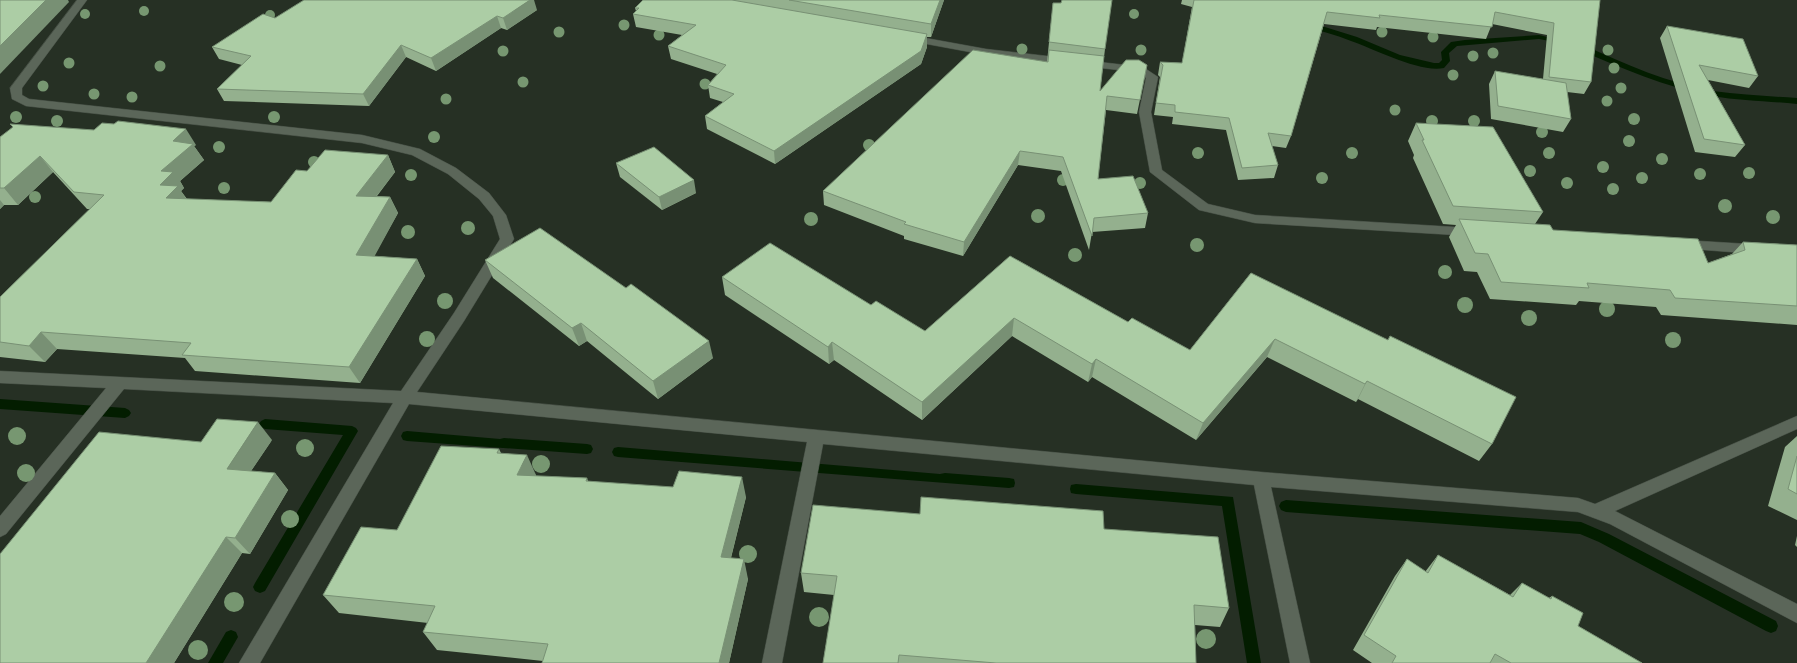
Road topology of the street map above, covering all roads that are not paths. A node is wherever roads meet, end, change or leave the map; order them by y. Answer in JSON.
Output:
{"nodes":[{"id":1,"x":82,"y":0,"type":"edge"},
{"id":2,"x":900,"y":37,"type":"edge"},
{"id":3,"x":1488,"y":233,"type":"edge"},
{"id":4,"x":1667,"y":244,"type":"edge"},
{"id":5,"x":1797,"y":252,"type":"edge"},
{"id":6,"x":0,"y":377,"type":"edge"},
{"id":7,"x":120,"y":383,"type":"junction"},
{"id":8,"x":405,"y":398,"type":"junction"},
{"id":9,"x":1797,"y":422,"type":"edge"},
{"id":10,"x":816,"y":437,"type":"junction"},
{"id":11,"x":1261,"y":479,"type":"junction"},
{"id":12,"x":1597,"y":511,"type":"junction"},
{"id":13,"x":0,"y":529,"type":"edge"},
{"id":14,"x":1797,"y":614,"type":"edge"},
{"id":15,"x":249,"y":663,"type":"edge"},
{"id":16,"x":772,"y":663,"type":"edge"},
{"id":17,"x":1300,"y":663,"type":"edge"}],
"edges":[{"from":1,"to":8,"type":"street"},
{"from":2,"to":3,"type":"street"},
{"from":4,"to":5,"type":"street"},
{"from":6,"to":7,"type":"street"},
{"from":7,"to":8,"type":"street"},
{"from":7,"to":13,"type":"street"},
{"from":8,"to":10,"type":"street"},
{"from":8,"to":15,"type":"street"},
{"from":9,"to":12,"type":"street"},
{"from":10,"to":11,"type":"street"},
{"from":10,"to":16,"type":"street"},
{"from":11,"to":12,"type":"street"},
{"from":11,"to":17,"type":"street"},
{"from":12,"to":14,"type":"street"}]}
